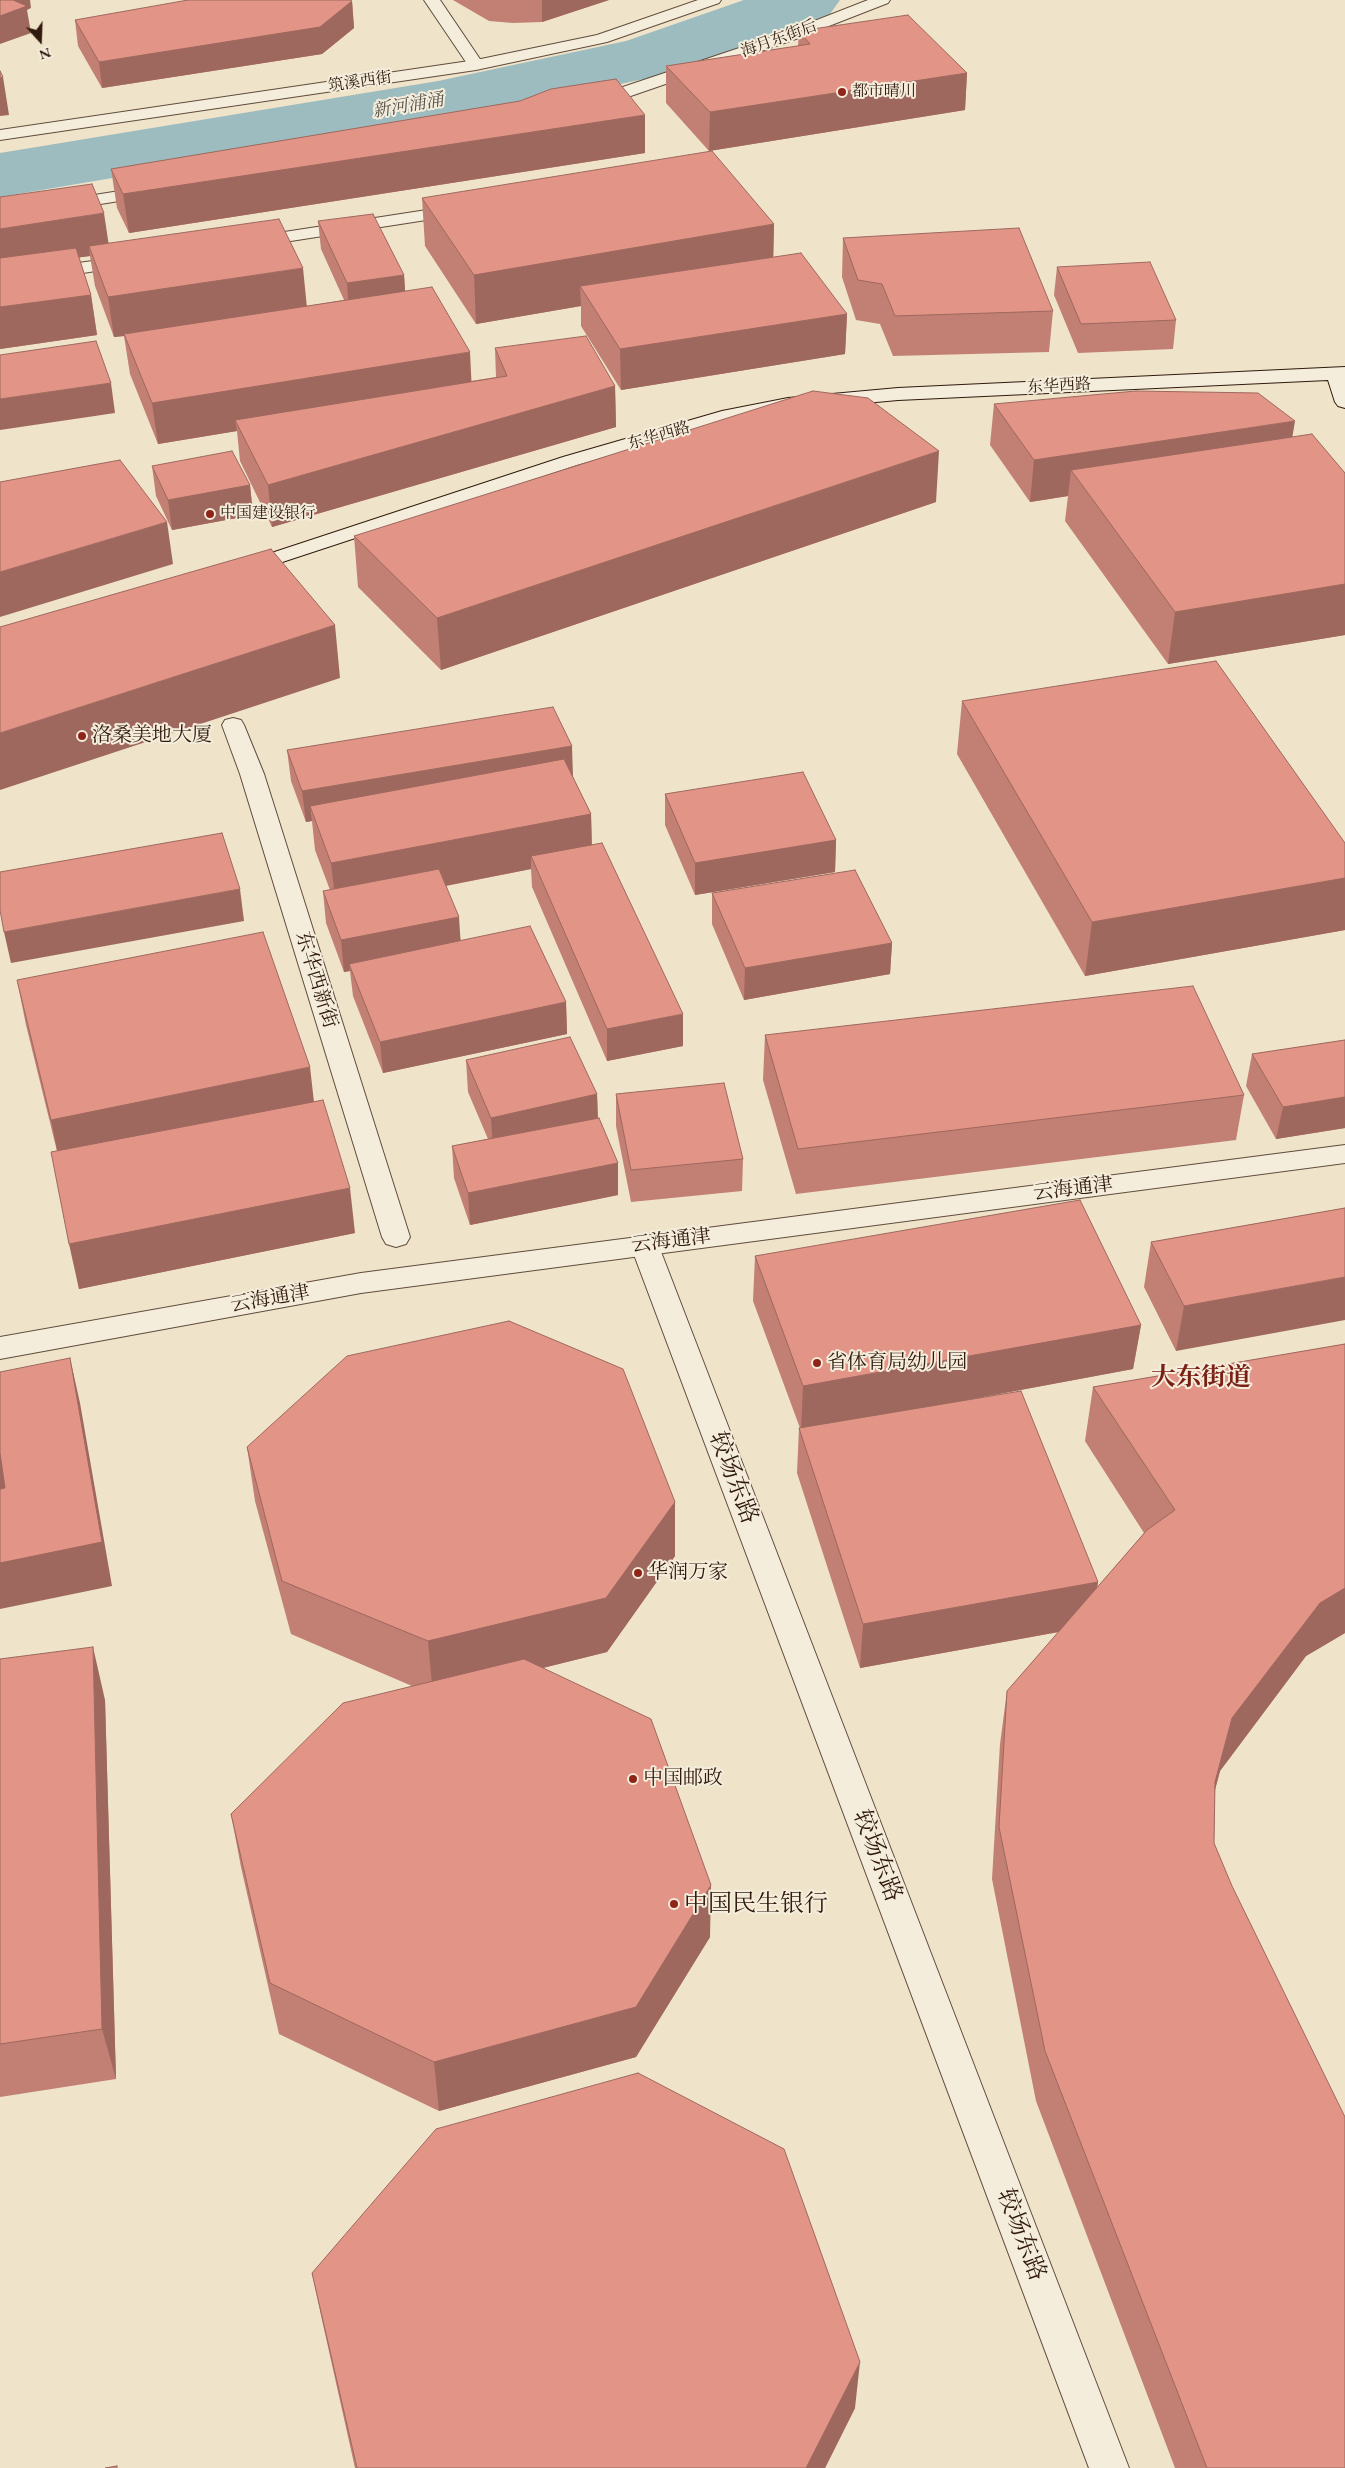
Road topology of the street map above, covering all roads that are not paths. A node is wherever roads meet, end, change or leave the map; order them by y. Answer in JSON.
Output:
{"nodes":[{"id":1,"x":432,"y":0,"type":"edge"},
{"id":2,"x":713,"y":0,"type":"edge"},
{"id":3,"x":882,"y":0,"type":"edge"},
{"id":4,"x":476,"y":65,"type":"junction"},
{"id":5,"x":572,"y":110,"type":"edge"},
{"id":6,"x":0,"y":135,"type":"edge"},
{"id":7,"x":165,"y":188,"type":"edge"},
{"id":8,"x":478,"y":207,"type":"edge"},
{"id":9,"x":0,"y":215,"type":"edge"},
{"id":10,"x":234,"y":244,"type":"edge"},
{"id":11,"x":146,"y":258,"type":"edge"},
{"id":12,"x":0,"y":280,"type":"edge"},
{"id":13,"x":1342,"y":376,"type":"edge"},
{"id":14,"x":1345,"y":402,"type":"edge"},
{"id":15,"x":220,"y":576,"type":"edge"},
{"id":16,"x":233,"y":725,"type":"dead end"},
{"id":17,"x":1345,"y":1154,"type":"edge"},
{"id":18,"x":396,"y":1237,"type":"dead end"},
{"id":19,"x":644,"y":1244,"type":"junction"},
{"id":20,"x":0,"y":1348,"type":"edge"},
{"id":21,"x":1109,"y":2468,"type":"edge"}],
"edges":[{"from":1,"to":4,"type":"street"},
{"from":2,"to":4,"type":"street","name":"筑溪西街"},
{"from":3,"to":5,"type":"street","name":"海月东街后"},
{"from":4,"to":6,"type":"street","name":"筑溪西街"},
{"from":7,"to":9,"type":"street"},
{"from":8,"to":10,"type":"street"},
{"from":11,"to":12,"type":"street"},
{"from":13,"to":14,"type":"street"},
{"from":13,"to":15,"type":"street","name":"东华西路"},
{"from":16,"to":18,"type":"street","name":"东华西新街"},
{"from":17,"to":19,"type":"street","name":"云海通津"},
{"from":19,"to":20,"type":"street","name":"云海通津"},
{"from":19,"to":21,"type":"street","name":"较场东路"}]}
